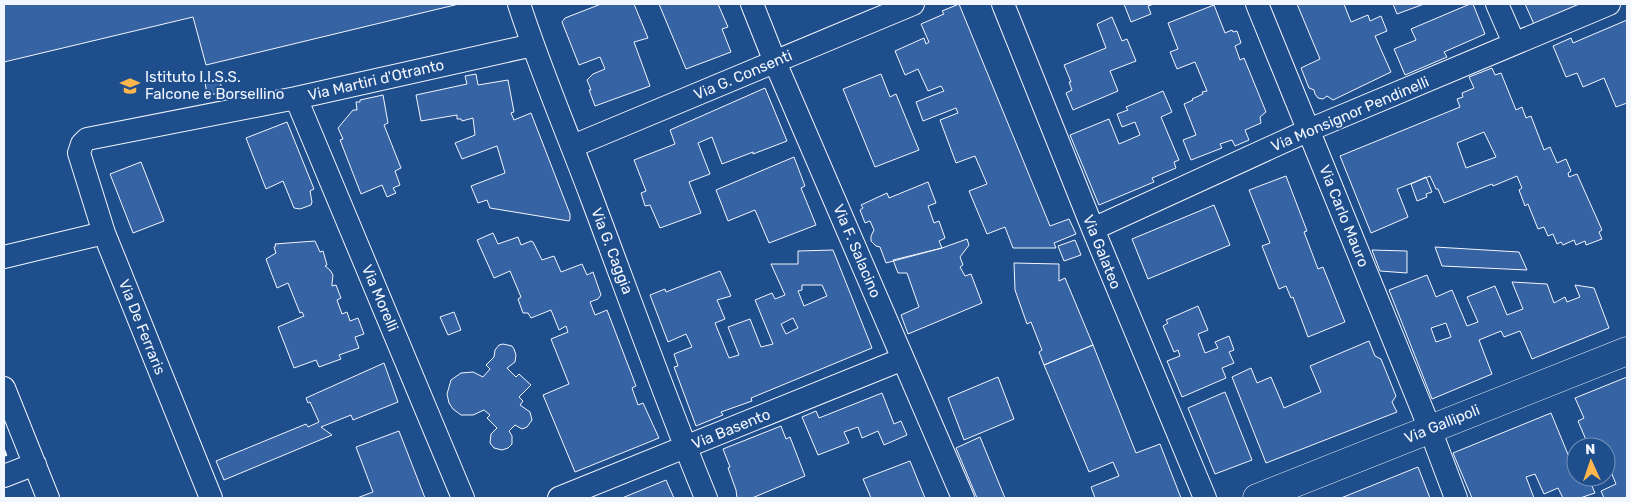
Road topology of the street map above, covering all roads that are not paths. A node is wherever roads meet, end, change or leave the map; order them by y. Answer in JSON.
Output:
{"nodes":[{"id":1,"x":519,"y":4,"type":"edge"},
{"id":2,"x":752,"y":4,"type":"edge"},
{"id":3,"x":914,"y":4,"type":"edge"},
{"id":4,"x":1003,"y":4,"type":"edge"},
{"id":5,"x":1258,"y":4,"type":"edge"},
{"id":6,"x":1498,"y":4,"type":"edge"},
{"id":7,"x":1610,"y":4,"type":"edge"},
{"id":8,"x":1514,"y":43,"type":"junction"},
{"id":9,"x":532,"y":45,"type":"junction"},
{"id":10,"x":775,"y":62,"type":"junction"},
{"id":11,"x":296,"y":98,"type":"junction"},
{"id":12,"x":1309,"y":130,"type":"junction"},
{"id":13,"x":572,"y":146,"type":"junction"},
{"id":14,"x":79,"y":153,"type":"joint"},
{"id":15,"x":1093,"y":229,"type":"junction"},
{"id":16,"x":104,"y":233,"type":"junction"},
{"id":17,"x":4,"y":257,"type":"edge"},
{"id":18,"x":1627,"y":351,"type":"edge"},
{"id":19,"x":904,"y":359,"type":"junction"},
{"id":20,"x":4,"y":388,"type":"edge"},
{"id":21,"x":1430,"y":429,"type":"junction"},
{"id":22,"x":686,"y":448,"type":"junction"},
{"id":23,"x":34,"y":464,"type":"junction"},
{"id":24,"x":4,"y":476,"type":"edge"},
{"id":25,"x":48,"y":498,"type":"edge"},
{"id":26,"x":211,"y":498,"type":"edge"},
{"id":27,"x":463,"y":498,"type":"edge"},
{"id":28,"x":559,"y":498,"type":"edge"},
{"id":29,"x":706,"y":498,"type":"edge"},
{"id":30,"x":963,"y":498,"type":"edge"},
{"id":31,"x":1205,"y":498,"type":"edge"},
{"id":32,"x":1257,"y":498,"type":"edge"},
{"id":33,"x":1456,"y":498,"type":"edge"}],
"edges":[{"from":1,"to":9,"type":"street","name":"Via G. Caggia"},
{"from":2,"to":10,"type":"street","name":"Via F. Salacino"},
{"from":3,"to":10,"type":"street","name":"Via G. Consenti"},
{"from":4,"to":15,"type":"street","name":"Via Galateo"},
{"from":5,"to":12,"type":"street","name":"Via Carlo Mauro"},
{"from":6,"to":8,"type":"street"},
{"from":7,"to":8,"type":"street","name":"Via Monsignor Pendinelli"},
{"from":8,"to":12,"type":"street","name":"Via Monsignor Pendinelli"},
{"from":9,"to":11,"type":"street","name":"Via Martiri d'Otranto"},
{"from":9,"to":13,"type":"street","name":"Via G. Caggia"},
{"from":10,"to":13,"type":"street","name":"Via G. Consenti"},
{"from":10,"to":19,"type":"street","name":"Via F. Salacino"},
{"from":11,"to":14,"type":"street","name":"Via Martiri d'Otranto"},
{"from":11,"to":27,"type":"street","name":"Via Morelli"},
{"from":12,"to":15,"type":"street","name":"Via Monsignor Pendinelli"},
{"from":12,"to":21,"type":"street","name":"Via Carlo Mauro"},
{"from":13,"to":22,"type":"street","name":"Via G. Caggia"},
{"from":14,"to":16,"type":"street","name":"Via De Ferraris"},
{"from":15,"to":31,"type":"street","name":"Via Galateo"},
{"from":16,"to":17,"type":"street"},
{"from":16,"to":26,"type":"street","name":"Via De Ferraris"},
{"from":18,"to":21,"type":"main road","name":"Via Gallipoli"},
{"from":19,"to":22,"type":"street","name":"Via Basento"},
{"from":19,"to":30,"type":"street","name":"Via F. Salacino"},
{"from":20,"to":23,"type":"street"},
{"from":21,"to":32,"type":"main road","name":"Via Gallipoli"},
{"from":21,"to":33,"type":"street","name":"Via Carlo Mauro"},
{"from":22,"to":28,"type":"street","name":"Via Basento"},
{"from":22,"to":29,"type":"street","name":"Via G. Caggia"},
{"from":23,"to":24,"type":"street"},
{"from":23,"to":25,"type":"street"}]}
